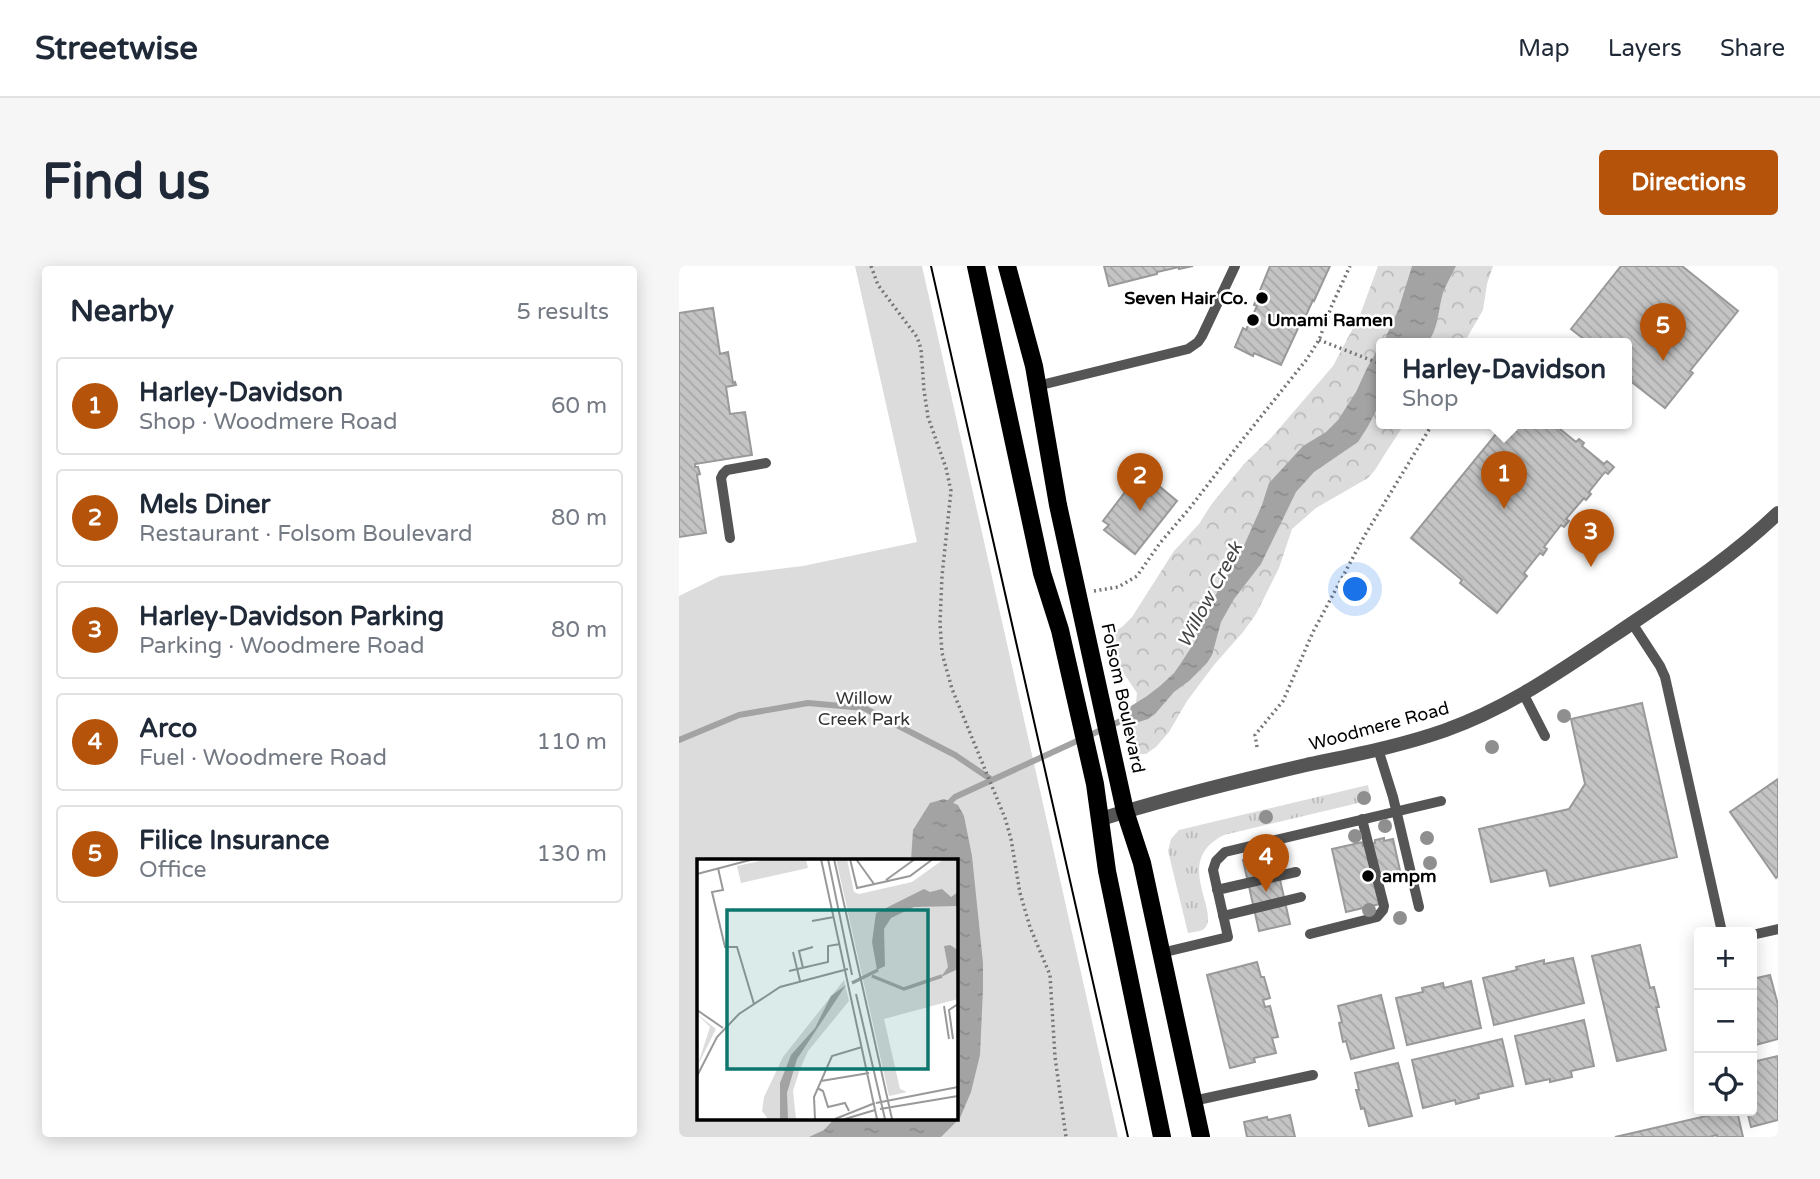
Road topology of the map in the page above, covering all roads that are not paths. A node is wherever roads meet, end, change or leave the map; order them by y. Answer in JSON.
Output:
{"nodes":[{"id":1,"x":976,"y":266,"type":"edge"},
{"id":2,"x":1007,"y":266,"type":"edge"},
{"id":3,"x":1234,"y":266,"type":"edge"},
{"id":4,"x":1037,"y":386,"type":"junction"},
{"id":5,"x":766,"y":463,"type":"dead end"},
{"id":6,"x":1778,"y":513,"type":"edge"},
{"id":7,"x":730,"y":538,"type":"dead end"},
{"id":8,"x":1632,"y":623,"type":"junction"},
{"id":9,"x":1524,"y":695,"type":"junction"},
{"id":10,"x":1545,"y":736,"type":"dead end"},
{"id":11,"x":1378,"y":749,"type":"junction"},
{"id":12,"x":1441,"y":801,"type":"dead end"},
{"id":13,"x":1125,"y":811,"type":"junction"},
{"id":14,"x":1397,"y":811,"type":"junction"},
{"id":15,"x":1362,"y":818,"type":"junction"},
{"id":16,"x":1101,"y":819,"type":"junction"},
{"id":17,"x":1296,"y":872,"type":"dead end"},
{"id":18,"x":1217,"y":890,"type":"junction"},
{"id":19,"x":1301,"y":897,"type":"dead end"},
{"id":20,"x":1419,"y":907,"type":"dead end"},
{"id":21,"x":1223,"y":916,"type":"junction"},
{"id":22,"x":1721,"y":927,"type":"edge"},
{"id":23,"x":1778,"y":929,"type":"edge"},
{"id":24,"x":1310,"y":934,"type":"dead end"},
{"id":25,"x":1757,"y":934,"type":"edge"},
{"id":26,"x":1161,"y":953,"type":"junction"},
{"id":27,"x":1313,"y":1075,"type":"dead end"},
{"id":28,"x":1193,"y":1101,"type":"junction"},
{"id":29,"x":1163,"y":1137,"type":"edge"},
{"id":30,"x":1201,"y":1137,"type":"edge"}],
"edges":[{"from":1,"to":16,"type":"main road"},
{"from":2,"to":4,"type":"main road","name":"Folsom Boulevard"},
{"from":3,"to":4,"type":"lane"},
{"from":4,"to":13,"type":"main road","name":"Folsom Boulevard"},
{"from":5,"to":7,"type":"lane"},
{"from":6,"to":8,"type":"street","name":"Woodmere Road"},
{"from":8,"to":9,"type":"street","name":"Woodmere Road"},
{"from":8,"to":22,"type":"lane"},
{"from":9,"to":10,"type":"lane"},
{"from":9,"to":11,"type":"street","name":"Woodmere Road"},
{"from":11,"to":13,"type":"street","name":"Woodmere Road"},
{"from":11,"to":14,"type":"lane"},
{"from":12,"to":14,"type":"lane"},
{"from":13,"to":16,"type":"street","name":"Woodmere Road"},
{"from":13,"to":26,"type":"main road","name":"Folsom Boulevard"},
{"from":14,"to":15,"type":"lane"},
{"from":14,"to":20,"type":"lane"},
{"from":15,"to":18,"type":"lane"},
{"from":15,"to":24,"type":"lane"},
{"from":16,"to":29,"type":"main road"},
{"from":17,"to":18,"type":"lane"},
{"from":18,"to":21,"type":"lane"},
{"from":19,"to":21,"type":"lane"},
{"from":21,"to":26,"type":"lane"},
{"from":23,"to":25,"type":"lane"},
{"from":26,"to":28,"type":"main road","name":"Folsom Boulevard"},
{"from":27,"to":28,"type":"lane"},
{"from":28,"to":30,"type":"main road","name":"Folsom Boulevard"}]}
